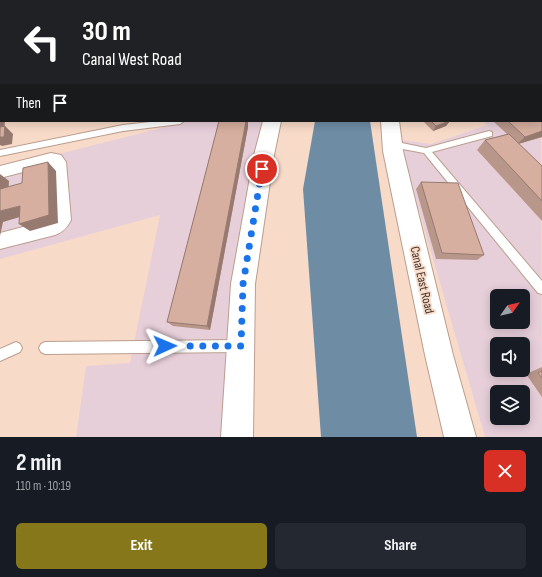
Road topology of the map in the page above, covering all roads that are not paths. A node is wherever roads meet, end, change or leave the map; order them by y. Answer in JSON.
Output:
{"nodes":[{"id":1,"x":161,"y":122,"type":"edge"},
{"id":2,"x":272,"y":122,"type":"edge"},
{"id":3,"x":123,"y":124,"type":"edge"},
{"id":4,"x":391,"y":132,"type":"edge"},
{"id":5,"x":489,"y":134,"type":"dead end"},
{"id":6,"x":426,"y":151,"type":"junction"},
{"id":7,"x":0,"y":153,"type":"edge"},
{"id":8,"x":0,"y":172,"type":"edge"},
{"id":9,"x":0,"y":241,"type":"edge"},
{"id":10,"x":542,"y":289,"type":"edge"},
{"id":11,"x":241,"y":346,"type":"junction"},
{"id":12,"x":16,"y":348,"type":"dead end"},
{"id":13,"x":45,"y":348,"type":"dead end"},
{"id":14,"x":0,"y":355,"type":"edge"},
{"id":15,"x":237,"y":437,"type":"edge"},
{"id":16,"x":460,"y":437,"type":"edge"}],
"edges":[{"from":1,"to":3,"type":"lane"},
{"from":2,"to":11,"type":"street"},
{"from":3,"to":7,"type":"lane"},
{"from":4,"to":6,"type":"lane"},
{"from":4,"to":16,"type":"street","name":"Canal East Road"},
{"from":5,"to":6,"type":"lane"},
{"from":6,"to":10,"type":"lane"},
{"from":8,"to":9,"type":"street"},
{"from":11,"to":13,"type":"lane"},
{"from":11,"to":15,"type":"street"},
{"from":12,"to":14,"type":"lane"}]}
